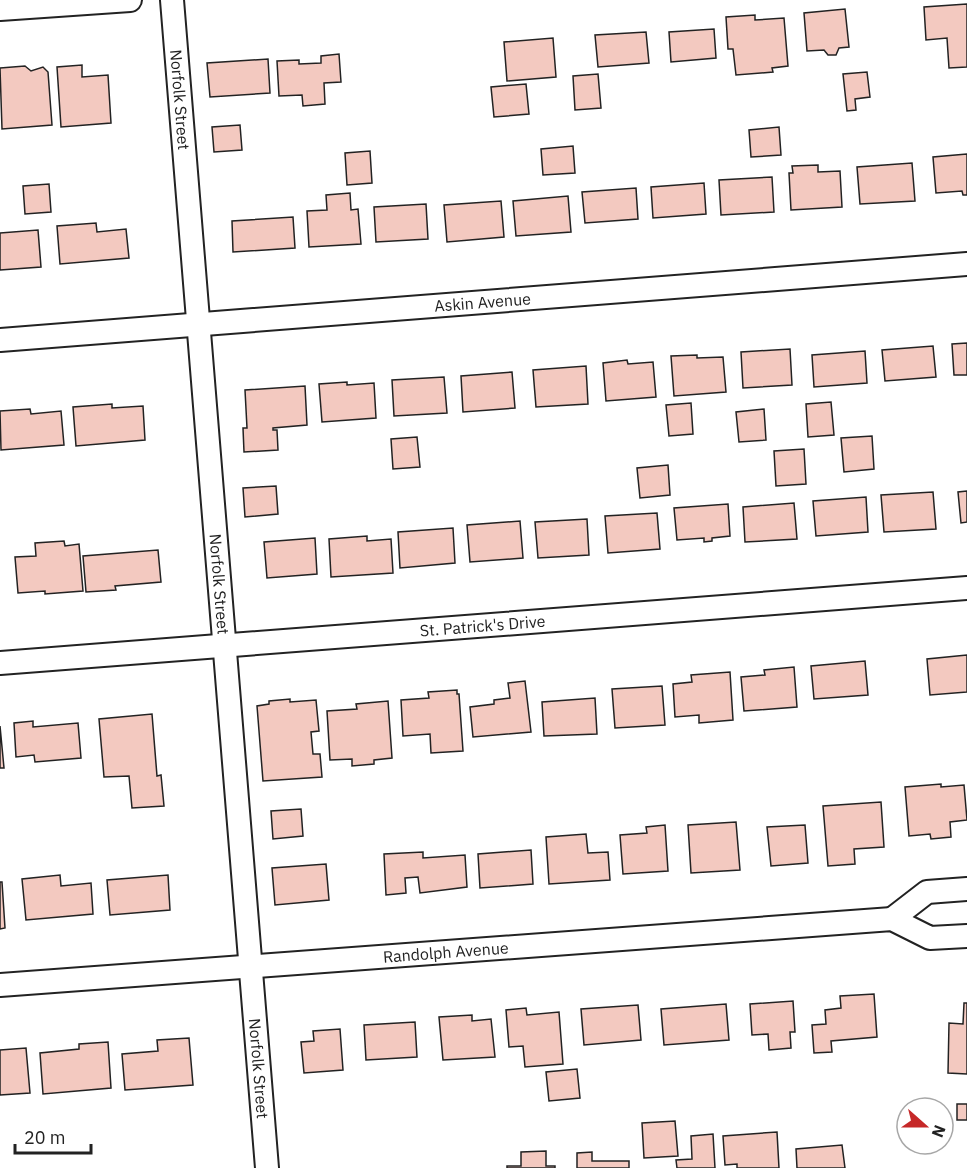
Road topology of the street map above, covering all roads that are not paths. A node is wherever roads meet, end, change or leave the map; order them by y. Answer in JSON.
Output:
{"nodes":[{"id":1,"x":130,"y":0,"type":"edge"},
{"id":2,"x":172,"y":0,"type":"edge"},
{"id":3,"x":0,"y":9,"type":"edge"},
{"id":4,"x":967,"y":264,"type":"edge"},
{"id":5,"x":199,"y":324,"type":"junction"},
{"id":6,"x":0,"y":339,"type":"edge"},
{"id":7,"x":967,"y":588,"type":"edge"},
{"id":8,"x":225,"y":645,"type":"junction"},
{"id":9,"x":0,"y":663,"type":"edge"},
{"id":10,"x":967,"y":889,"type":"edge"},
{"id":11,"x":892,"y":919,"type":"junction"},
{"id":12,"x":967,"y":936,"type":"edge"},
{"id":13,"x":251,"y":967,"type":"junction"},
{"id":14,"x":0,"y":985,"type":"edge"},
{"id":15,"x":267,"y":1168,"type":"edge"}],
"edges":[{"from":1,"to":3,"type":"street"},
{"from":2,"to":5,"type":"street","name":"Norfolk Street"},
{"from":4,"to":5,"type":"street","name":"Askin Avenue"},
{"from":5,"to":6,"type":"street","name":"Askin Avenue"},
{"from":5,"to":8,"type":"street","name":"Norfolk Street"},
{"from":7,"to":8,"type":"street","name":"St. Patrick's Drive"},
{"from":8,"to":9,"type":"street","name":"St. Patrick's Drive"},
{"from":8,"to":13,"type":"street","name":"Norfolk Street"},
{"from":10,"to":11,"type":"street"},
{"from":11,"to":12,"type":"street"},
{"from":11,"to":13,"type":"street","name":"Randolph Avenue"},
{"from":13,"to":14,"type":"street","name":"Randolph Avenue"},
{"from":13,"to":15,"type":"street","name":"Norfolk Street"}]}
